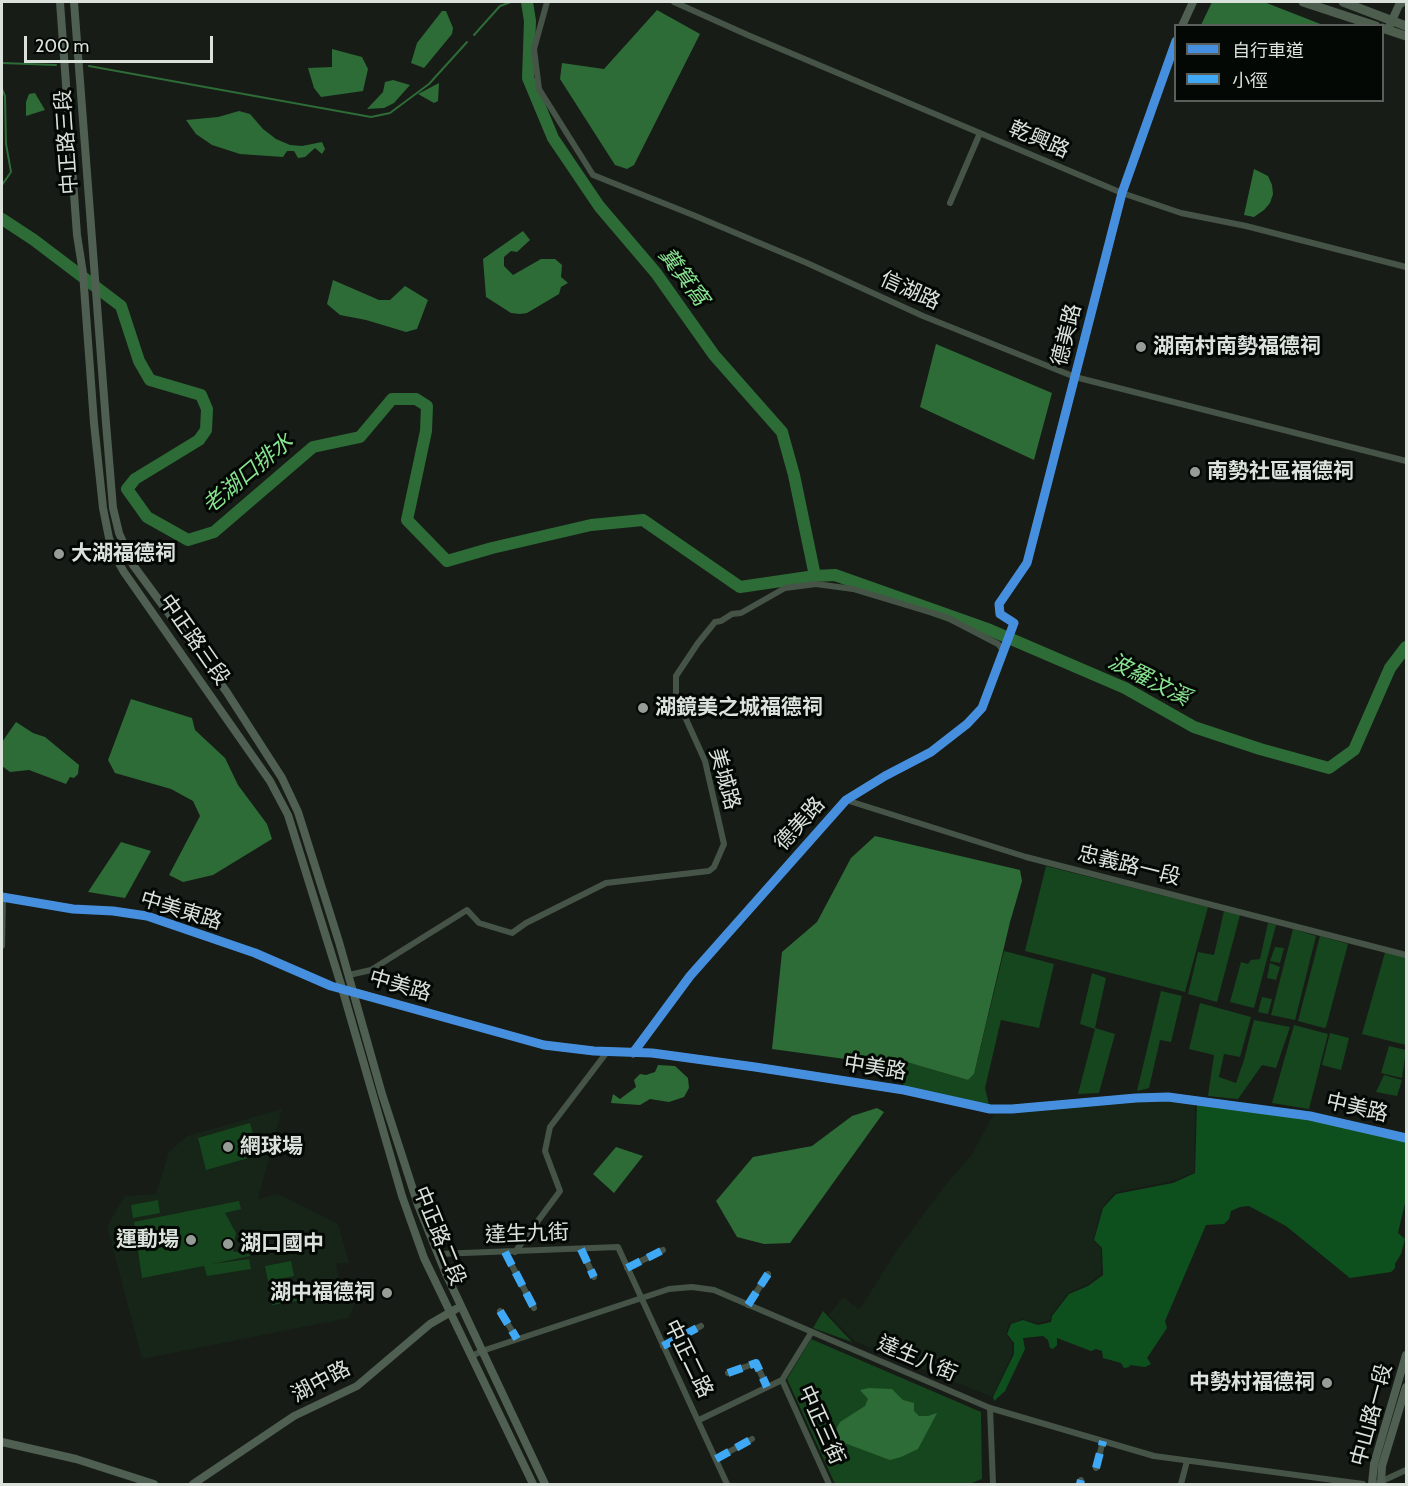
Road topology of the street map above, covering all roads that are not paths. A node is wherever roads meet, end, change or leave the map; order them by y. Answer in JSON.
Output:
{"nodes":[{"id":1,"x":60,"y":2,"type":"edge"},
{"id":2,"x":74,"y":2,"type":"edge"},
{"id":3,"x":547,"y":2,"type":"edge"},
{"id":4,"x":674,"y":2,"type":"edge"},
{"id":5,"x":1193,"y":2,"type":"edge"},
{"id":6,"x":1303,"y":2,"type":"edge"},
{"id":7,"x":1343,"y":2,"type":"edge"},
{"id":8,"x":1403,"y":2,"type":"edge"},
{"id":9,"x":1183,"y":24,"type":"edge"},
{"id":10,"x":1370,"y":24,"type":"edge"},
{"id":11,"x":1388,"y":26,"type":"edge"},
{"id":12,"x":1407,"y":26,"type":"edge"},
{"id":13,"x":1407,"y":36,"type":"edge"},
{"id":14,"x":1174,"y":46,"type":"edge"},
{"id":15,"x":980,"y":133,"type":"junction"},
{"id":16,"x":1122,"y":193,"type":"junction"},
{"id":17,"x":950,"y":203,"type":"dead end"},
{"id":18,"x":1407,"y":267,"type":"edge"},
{"id":19,"x":1075,"y":377,"type":"junction"},
{"id":20,"x":1407,"y":461,"type":"edge"},
{"id":21,"x":1005,"y":648,"type":"junction"},
{"id":22,"x":846,"y":800,"type":"junction"},
{"id":23,"x":2,"y":898,"type":"edge"},
{"id":24,"x":2,"y":946,"type":"edge"},
{"id":25,"x":1407,"y":955,"type":"edge"},
{"id":26,"x":349,"y":975,"type":"junction"},
{"id":27,"x":342,"y":988,"type":"junction"},
{"id":28,"x":353,"y":992,"type":"junction"},
{"id":29,"x":607,"y":1052,"type":"junction"},
{"id":30,"x":633,"y":1053,"type":"junction"},
{"id":31,"x":1407,"y":1138,"type":"edge"},
{"id":32,"x":618,"y":1247,"type":"joint"},
{"id":33,"x":581,"y":1249,"type":"junction"},
{"id":34,"x":663,"y":1250,"type":"dead end"},
{"id":35,"x":505,"y":1252,"type":"junction"},
{"id":36,"x":515,"y":1252,"type":"junction"},
{"id":37,"x":438,"y":1254,"type":"junction"},
{"id":38,"x":627,"y":1268,"type":"junction"},
{"id":39,"x":768,"y":1274,"type":"dead end"},
{"id":40,"x":594,"y":1277,"type":"dead end"},
{"id":41,"x":641,"y":1298,"type":"junction"},
{"id":42,"x":748,"y":1305,"type":"junction"},
{"id":43,"x":462,"y":1307,"type":"junction"},
{"id":44,"x":534,"y":1308,"type":"dead end"},
{"id":45,"x":451,"y":1311,"type":"junction"},
{"id":46,"x":500,"y":1311,"type":"dead end"},
{"id":47,"x":701,"y":1326,"type":"dead end"},
{"id":48,"x":811,"y":1333,"type":"junction"},
{"id":49,"x":517,"y":1339,"type":"junction"},
{"id":50,"x":663,"y":1346,"type":"junction"},
{"id":51,"x":482,"y":1350,"type":"junction"},
{"id":52,"x":1407,"y":1355,"type":"edge"},
{"id":53,"x":472,"y":1356,"type":"junction"},
{"id":54,"x":729,"y":1373,"type":"dead end"},
{"id":55,"x":782,"y":1380,"type":"junction"},
{"id":56,"x":1407,"y":1387,"type":"edge"},
{"id":57,"x":767,"y":1388,"type":"junction"},
{"id":58,"x":990,"y":1408,"type":"junction"},
{"id":59,"x":699,"y":1420,"type":"junction"},
{"id":60,"x":753,"y":1439,"type":"dead end"},
{"id":61,"x":1103,"y":1441,"type":"junction"},
{"id":62,"x":2,"y":1442,"type":"edge"},
{"id":63,"x":716,"y":1459,"type":"junction"},
{"id":64,"x":1187,"y":1461,"type":"junction"},
{"id":65,"x":1096,"y":1468,"type":"dead end"},
{"id":66,"x":1407,"y":1470,"type":"edge"},
{"id":67,"x":1289,"y":1476,"type":"junction"},
{"id":68,"x":1377,"y":1484,"type":"edge"},
{"id":69,"x":154,"y":1485,"type":"edge"},
{"id":70,"x":193,"y":1485,"type":"edge"},
{"id":71,"x":533,"y":1485,"type":"edge"},
{"id":72,"x":546,"y":1485,"type":"edge"},
{"id":73,"x":727,"y":1485,"type":"edge"},
{"id":74,"x":829,"y":1485,"type":"edge"},
{"id":75,"x":993,"y":1485,"type":"edge"},
{"id":76,"x":1181,"y":1485,"type":"edge"},
{"id":77,"x":1287,"y":1485,"type":"edge"},
{"id":78,"x":1363,"y":1485,"type":"edge"}],
"edges":[{"from":1,"to":27,"type":"main road","name":"中正路三段"},
{"from":2,"to":26,"type":"main road","name":"中正路三段"},
{"from":3,"to":19,"type":"street","name":"信湖路"},
{"from":4,"to":15,"type":"street","name":"乾興路"},
{"from":5,"to":9,"type":"main road"},
{"from":6,"to":10,"type":"main road"},
{"from":7,"to":11,"type":"main road"},
{"from":8,"to":11,"type":"main road"},
{"from":11,"to":12,"type":"main road"},
{"from":11,"to":13,"type":"main road"},
{"from":14,"to":16,"type":"main road","name":"德美路"},
{"from":15,"to":16,"type":"street","name":"乾興路"},
{"from":15,"to":17,"type":"street"},
{"from":16,"to":18,"type":"street","name":"乾興路"},
{"from":16,"to":19,"type":"main road","name":"德美路"},
{"from":19,"to":20,"type":"street","name":"信湖路"},
{"from":19,"to":21,"type":"main road","name":"德美路"},
{"from":21,"to":22,"type":"main road","name":"德美路"},
{"from":21,"to":26,"type":"street","name":"美城路"},
{"from":22,"to":25,"type":"street","name":"忠義路一段"},
{"from":22,"to":30,"type":"main road","name":"德美路"},
{"from":23,"to":24,"type":"street"},
{"from":23,"to":27,"type":"street","name":"中美東路"},
{"from":26,"to":28,"type":"main road","name":"中正路三段"},
{"from":27,"to":28,"type":"main road","name":"中美路"},
{"from":27,"to":45,"type":"main road","name":"中正路二段"},
{"from":28,"to":29,"type":"main road","name":"中美路"},
{"from":28,"to":37,"type":"main road","name":"中正路二段"},
{"from":29,"to":30,"type":"main road","name":"中美路"},
{"from":29,"to":36,"type":"street"},
{"from":30,"to":31,"type":"main road","name":"中美路"},
{"from":32,"to":33,"type":"street","name":"達生九街"},
{"from":32,"to":38,"type":"street","name":"中正二路"},
{"from":33,"to":36,"type":"street","name":"達生九街"},
{"from":33,"to":40,"type":"street"},
{"from":34,"to":38,"type":"street"},
{"from":35,"to":36,"type":"street","name":"達生九街"},
{"from":35,"to":37,"type":"street","name":"達生九街"},
{"from":35,"to":44,"type":"street"},
{"from":37,"to":43,"type":"main road","name":"中正路二段"},
{"from":38,"to":41,"type":"street","name":"中正二路"},
{"from":39,"to":42,"type":"street"},
{"from":41,"to":42,"type":"street","name":"達生八街"},
{"from":41,"to":49,"type":"street","name":"達生八街"},
{"from":41,"to":50,"type":"street","name":"中正二路"},
{"from":42,"to":48,"type":"street","name":"達生八街"},
{"from":43,"to":45,"type":"main road","name":"湖中路"},
{"from":43,"to":51,"type":"main road","name":"中正路二段"},
{"from":45,"to":53,"type":"main road","name":"中正路二段"},
{"from":45,"to":70,"type":"main road","name":"湖中路"},
{"from":46,"to":49,"type":"street"},
{"from":47,"to":50,"type":"street"},
{"from":48,"to":55,"type":"street"},
{"from":48,"to":58,"type":"street","name":"達生八街"},
{"from":49,"to":51,"type":"street","name":"達生八街"},
{"from":50,"to":59,"type":"street","name":"中正二路"},
{"from":51,"to":53,"type":"street","name":"達生八街"},
{"from":51,"to":72,"type":"main road","name":"中正路二段"},
{"from":52,"to":68,"type":"main road","name":"中山路一段"},
{"from":53,"to":71,"type":"main road","name":"中正路二段"},
{"from":54,"to":57,"type":"street"},
{"from":55,"to":57,"type":"street"},
{"from":55,"to":74,"type":"street","name":"中正三街"},
{"from":56,"to":68,"type":"main road","name":"中山路一段"},
{"from":57,"to":59,"type":"street"},
{"from":58,"to":61,"type":"street","name":"達生八街"},
{"from":58,"to":75,"type":"street"},
{"from":59,"to":63,"type":"street","name":"中正二路"},
{"from":60,"to":63,"type":"street"},
{"from":61,"to":64,"type":"street","name":"達生八街"},
{"from":61,"to":65,"type":"street"},
{"from":62,"to":69,"type":"main road"},
{"from":63,"to":73,"type":"street","name":"中正二路"},
{"from":64,"to":67,"type":"street","name":"達生八街"},
{"from":64,"to":76,"type":"street"},
{"from":66,"to":68,"type":"street"},
{"from":67,"to":77,"type":"street"},
{"from":67,"to":78,"type":"street","name":"達生八街"}]}
